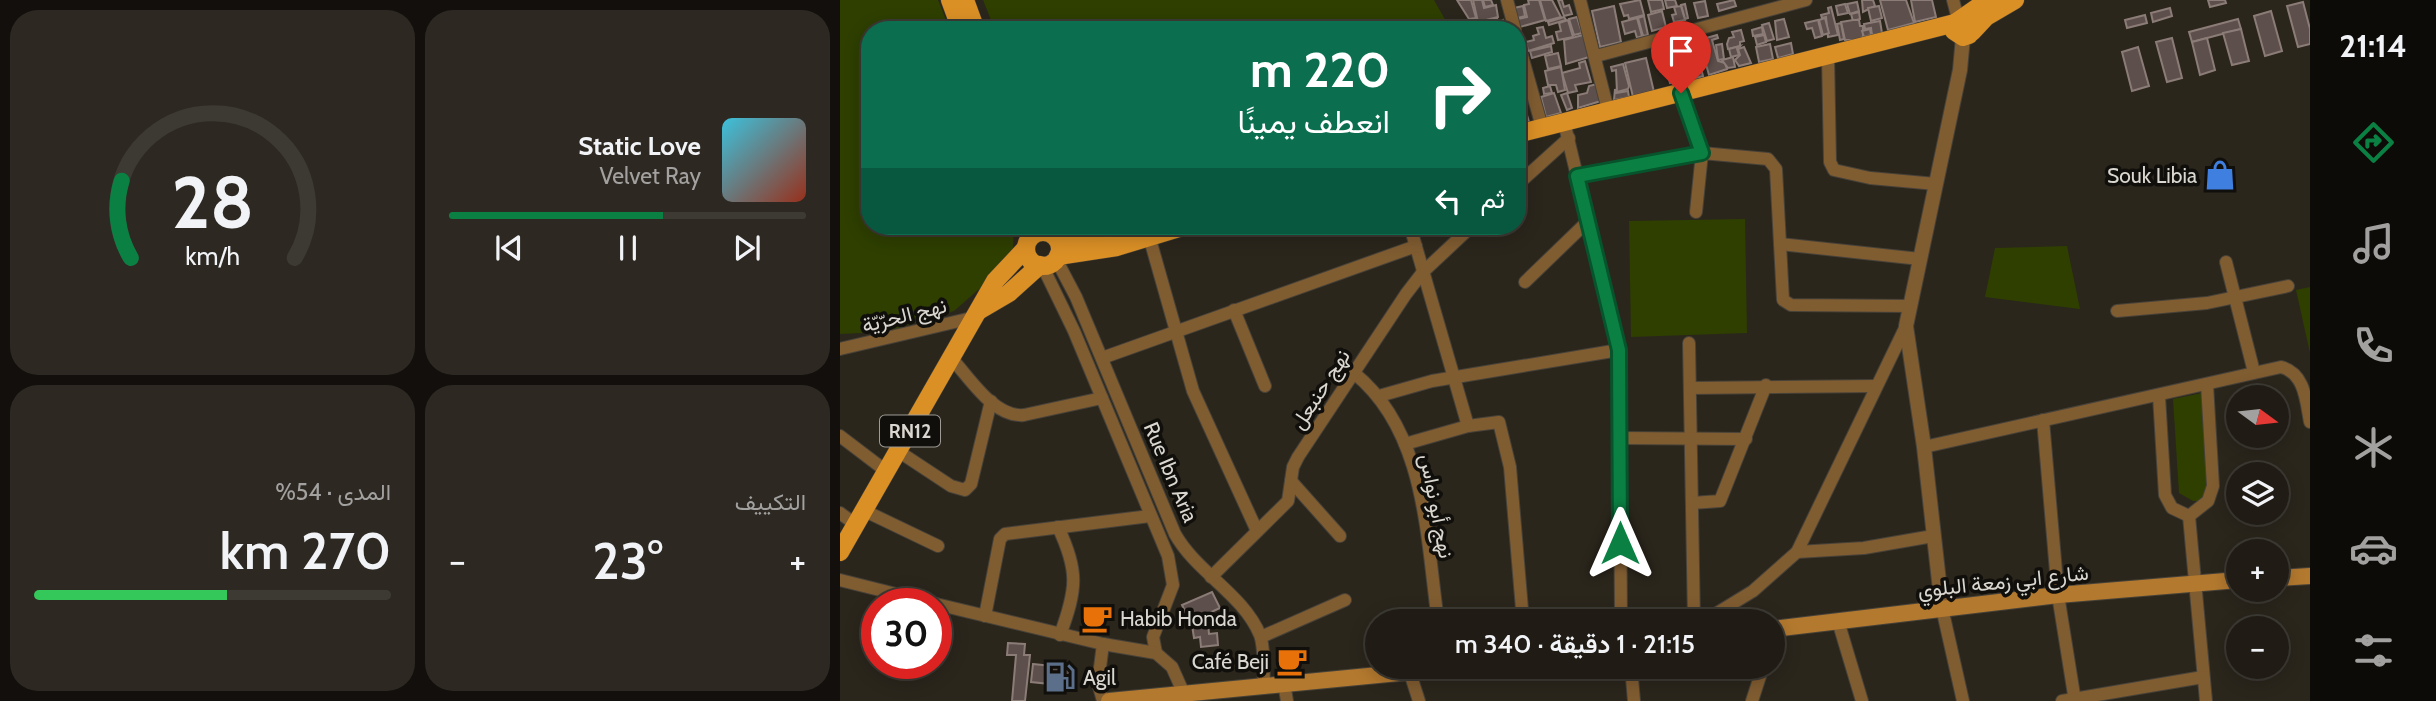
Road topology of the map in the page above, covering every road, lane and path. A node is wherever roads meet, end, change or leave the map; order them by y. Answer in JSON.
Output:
{"nodes":[{"id":1,"x":950,"y":0,"type":"edge"},
{"id":2,"x":965,"y":0,"type":"edge"},
{"id":3,"x":1507,"y":0,"type":"edge"},
{"id":4,"x":1806,"y":0,"type":"edge"},
{"id":5,"x":1952,"y":0,"type":"edge"},
{"id":6,"x":1988,"y":0,"type":"edge"},
{"id":7,"x":2015,"y":0,"type":"edge"},
{"id":8,"x":1582,"y":1,"type":"edge"},
{"id":9,"x":1777,"y":4,"type":"edge"},
{"id":10,"x":958,"y":21,"type":"edge"},
{"id":11,"x":973,"y":21,"type":"edge"},
{"id":12,"x":1513,"y":21,"type":"edge"},
{"id":13,"x":1961,"y":27,"type":"junction"},
{"id":14,"x":1596,"y":56,"type":"junction"},
{"id":15,"x":1828,"y":57,"type":"junction"},
{"id":16,"x":1526,"y":70,"type":"edge"},
{"id":17,"x":1681,"y":93,"type":"junction"},
{"id":18,"x":1608,"y":110,"type":"junction"},
{"id":19,"x":1542,"y":127,"type":"junction"},
{"id":20,"x":1567,"y":130,"type":"junction"},
{"id":21,"x":1526,"y":131,"type":"edge"},
{"id":22,"x":1702,"y":153,"type":"junction"},
{"id":23,"x":1526,"y":175,"type":"edge"},
{"id":24,"x":1577,"y":176,"type":"junction"},
{"id":25,"x":1936,"y":184,"type":"junction"},
{"id":26,"x":1696,"y":212,"type":"dead end"},
{"id":27,"x":1587,"y":222,"type":"junction"},
{"id":28,"x":1052,"y":235,"type":"edge"},
{"id":29,"x":1108,"y":235,"type":"edge"},
{"id":30,"x":1154,"y":235,"type":"edge"},
{"id":31,"x":1413,"y":235,"type":"edge"},
{"id":32,"x":1462,"y":235,"type":"edge"},
{"id":33,"x":1028,"y":237,"type":"edge"},
{"id":34,"x":1147,"y":237,"type":"junction"},
{"id":35,"x":1780,"y":244,"type":"junction"},
{"id":36,"x":1416,"y":246,"type":"junction"},
{"id":37,"x":1920,"y":259,"type":"junction"},
{"id":38,"x":1049,"y":262,"type":"junction"},
{"id":39,"x":2226,"y":262,"type":"dead end"},
{"id":40,"x":1423,"y":272,"type":"junction"},
{"id":41,"x":1524,"y":282,"type":"dead end"},
{"id":42,"x":2288,"y":286,"type":"dead end"},
{"id":43,"x":2235,"y":298,"type":"junction"},
{"id":44,"x":1910,"y":306,"type":"junction"},
{"id":45,"x":1234,"y":310,"type":"junction"},
{"id":46,"x":2117,"y":311,"type":"dead end"},
{"id":47,"x":978,"y":313,"type":"junction"},
{"id":48,"x":1906,"y":326,"type":"junction"},
{"id":49,"x":1175,"y":331,"type":"junction"},
{"id":50,"x":1689,"y":343,"type":"dead end"},
{"id":51,"x":840,"y":349,"type":"edge"},
{"id":52,"x":1619,"y":350,"type":"junction"},
{"id":53,"x":1102,"y":358,"type":"junction"},
{"id":54,"x":952,"y":359,"type":"junction"},
{"id":55,"x":2254,"y":372,"type":"junction"},
{"id":56,"x":1354,"y":373,"type":"junction"},
{"id":57,"x":1454,"y":378,"type":"junction"},
{"id":58,"x":2207,"y":384,"type":"junction"},
{"id":59,"x":1766,"y":385,"type":"junction"},
{"id":60,"x":1265,"y":386,"type":"dead end"},
{"id":61,"x":1876,"y":386,"type":"junction"},
{"id":62,"x":1690,"y":388,"type":"junction"},
{"id":63,"x":1379,"y":396,"type":"junction"},
{"id":64,"x":2159,"y":396,"type":"junction"},
{"id":65,"x":1102,"y":398,"type":"junction"},
{"id":66,"x":991,"y":401,"type":"junction"},
{"id":67,"x":2043,"y":420,"type":"junction"},
{"id":68,"x":2310,"y":422,"type":"edge"},
{"id":69,"x":1468,"y":426,"type":"junction"},
{"id":70,"x":840,"y":436,"type":"edge"},
{"id":71,"x":1620,"y":438,"type":"junction"},
{"id":72,"x":1691,"y":439,"type":"junction"},
{"id":73,"x":1746,"y":439,"type":"junction"},
{"id":74,"x":1405,"y":443,"type":"junction"},
{"id":75,"x":1924,"y":447,"type":"junction"},
{"id":76,"x":898,"y":451,"type":"junction"},
{"id":77,"x":886,"y":471,"type":"junction"},
{"id":78,"x":1291,"y":481,"type":"junction"},
{"id":79,"x":1692,"y":503,"type":"junction"},
{"id":80,"x":840,"y":513,"type":"edge"},
{"id":81,"x":1150,"y":516,"type":"junction"},
{"id":82,"x":2189,"y":516,"type":"junction"},
{"id":83,"x":859,"y":517,"type":"junction"},
{"id":84,"x":1058,"y":527,"type":"junction"},
{"id":85,"x":1257,"y":531,"type":"junction"},
{"id":86,"x":1339,"y":536,"type":"dead end"},
{"id":87,"x":1933,"y":536,"type":"junction"},
{"id":88,"x":938,"y":546,"type":"dead end"},
{"id":89,"x":840,"y":552,"type":"edge"},
{"id":90,"x":1797,"y":552,"type":"junction"},
{"id":91,"x":2310,"y":576,"type":"edge"},
{"id":92,"x":1211,"y":577,"type":"junction"},
{"id":93,"x":2289,"y":577,"type":"edge"},
{"id":94,"x":840,"y":580,"type":"edge"},
{"id":95,"x":2226,"y":581,"type":"edge"},
{"id":96,"x":2197,"y":583,"type":"junction"},
{"id":97,"x":872,"y":588,"type":"edge"},
{"id":98,"x":2057,"y":595,"type":"junction"},
{"id":99,"x":1345,"y":600,"type":"dead end"},
{"id":100,"x":952,"y":608,"type":"edge"},
{"id":101,"x":1942,"y":608,"type":"junction"},
{"id":102,"x":1436,"y":609,"type":"edge"},
{"id":103,"x":1522,"y":609,"type":"edge"},
{"id":104,"x":1621,"y":609,"type":"edge"},
{"id":105,"x":1694,"y":609,"type":"edge"},
{"id":106,"x":1724,"y":609,"type":"edge"},
{"id":107,"x":985,"y":616,"type":"junction"},
{"id":108,"x":1838,"y":621,"type":"junction"},
{"id":109,"x":1785,"y":629,"type":"edge"},
{"id":110,"x":1060,"y":635,"type":"junction"},
{"id":111,"x":1261,"y":637,"type":"junction"},
{"id":112,"x":1103,"y":644,"type":"junction"},
{"id":113,"x":1156,"y":653,"type":"junction"},
{"id":114,"x":1365,"y":677,"type":"edge"},
{"id":115,"x":2203,"y":677,"type":"junction"},
{"id":116,"x":1412,"y":679,"type":"edge"},
{"id":117,"x":1632,"y":679,"type":"edge"},
{"id":118,"x":1759,"y":679,"type":"edge"},
{"id":119,"x":1284,"y":683,"type":"junction"},
{"id":120,"x":1265,"y":684,"type":"junction"},
{"id":121,"x":1184,"y":694,"type":"junction"},
{"id":122,"x":1218,"y":696,"type":"edge"},
{"id":123,"x":1165,"y":698,"type":"edge"},
{"id":124,"x":2071,"y":700,"type":"edge"},
{"id":125,"x":1103,"y":701,"type":"edge"},
{"id":126,"x":1109,"y":701,"type":"edge"},
{"id":127,"x":1287,"y":701,"type":"edge"},
{"id":128,"x":1419,"y":701,"type":"edge"},
{"id":129,"x":1634,"y":701,"type":"edge"},
{"id":130,"x":1752,"y":701,"type":"edge"},
{"id":131,"x":1862,"y":701,"type":"edge"},
{"id":132,"x":1963,"y":701,"type":"edge"},
{"id":133,"x":2206,"y":701,"type":"edge"}],
"edges":[{"from":1,"to":10,"type":"main road"},
{"from":2,"to":11,"type":"main road"},
{"from":3,"to":12,"type":"street"},
{"from":4,"to":9,"type":"street"},
{"from":5,"to":13,"type":"street"},
{"from":6,"to":13,"type":"main road"},
{"from":7,"to":13,"type":"main road"},
{"from":8,"to":14,"type":"street"},
{"from":9,"to":14,"type":"street"},
{"from":13,"to":15,"type":"main road"},
{"from":13,"to":25,"type":"street"},
{"from":14,"to":18,"type":"street"},
{"from":15,"to":17,"type":"main road"},
{"from":15,"to":25,"type":"street"},
{"from":16,"to":19,"type":"street"},
{"from":17,"to":18,"type":"main road"},
{"from":17,"to":22,"type":"street"},
{"from":18,"to":20,"type":"main road"},
{"from":19,"to":20,"type":"main road"},
{"from":19,"to":21,"type":"main road"},
{"from":20,"to":23,"type":"street"},
{"from":20,"to":24,"type":"street"},
{"from":22,"to":24,"type":"street"},
{"from":22,"to":26,"type":"street"},
{"from":22,"to":35,"type":"street"},
{"from":24,"to":27,"type":"street"},
{"from":25,"to":37,"type":"street"},
{"from":27,"to":41,"type":"street"},
{"from":27,"to":52,"type":"street"},
{"from":28,"to":38,"type":"main road"},
{"from":29,"to":34,"type":"main road"},
{"from":30,"to":34,"type":"main road"},
{"from":31,"to":36,"type":"street"},
{"from":32,"to":40,"type":"street","name":"نهج حنبعل"},
{"from":33,"to":38,"type":"main road"},
{"from":33,"to":47,"type":"main road","number":"RN12"},
{"from":34,"to":38,"type":"main road"},
{"from":34,"to":49,"type":"street"},
{"from":35,"to":37,"type":"street"},
{"from":35,"to":44,"type":"street"},
{"from":36,"to":40,"type":"street"},
{"from":36,"to":45,"type":"street"},
{"from":37,"to":44,"type":"street"},
{"from":38,"to":47,"type":"main road","number":"RN12"},
{"from":38,"to":53,"type":"street","name":"Rue Ibn Aria"},
{"from":38,"to":65,"type":"street","name":"Rue Ibn Aria"},
{"from":39,"to":43,"type":"street"},
{"from":40,"to":56,"type":"street","name":"نهج حنبعل"},
{"from":40,"to":57,"type":"street"},
{"from":42,"to":43,"type":"street"},
{"from":43,"to":46,"type":"street"},
{"from":43,"to":55,"type":"street"},
{"from":44,"to":48,"type":"street"},
{"from":45,"to":49,"type":"street"},
{"from":45,"to":60,"type":"street"},
{"from":47,"to":51,"type":"street","name":"نهج الحرّيّة"},
{"from":47,"to":54,"type":"main road","number":"RN12"},
{"from":48,"to":61,"type":"street"},
{"from":48,"to":75,"type":"street"},
{"from":49,"to":53,"type":"street"},
{"from":49,"to":85,"type":"street"},
{"from":50,"to":62,"type":"street"},
{"from":52,"to":57,"type":"street"},
{"from":52,"to":71,"type":"street"},
{"from":53,"to":92,"type":"street","name":"Rue Ibn Aria"},
{"from":54,"to":66,"type":"street"},
{"from":54,"to":76,"type":"main road","number":"RN12"},
{"from":55,"to":58,"type":"street"},
{"from":55,"to":68,"type":"street"},
{"from":56,"to":63,"type":"street","name":"نهج أبو نواس"},
{"from":56,"to":78,"type":"street","name":"نهج حنبعل"},
{"from":57,"to":63,"type":"street"},
{"from":57,"to":69,"type":"street"},
{"from":58,"to":64,"type":"street"},
{"from":58,"to":82,"type":"street"},
{"from":59,"to":61,"type":"street"},
{"from":59,"to":62,"type":"street"},
{"from":59,"to":73,"type":"street"},
{"from":61,"to":90,"type":"street"},
{"from":62,"to":72,"type":"street"},
{"from":63,"to":74,"type":"street","name":"نهج أبو نواس"},
{"from":64,"to":67,"type":"street"},
{"from":64,"to":82,"type":"street"},
{"from":65,"to":66,"type":"street"},
{"from":65,"to":81,"type":"street","name":"Rue Ibn Aria"},
{"from":66,"to":76,"type":"street"},
{"from":67,"to":75,"type":"street"},
{"from":67,"to":98,"type":"street"},
{"from":69,"to":74,"type":"street"},
{"from":69,"to":103,"type":"street"},
{"from":70,"to":77,"type":"street"},
{"from":71,"to":72,"type":"street"},
{"from":71,"to":104,"type":"street"},
{"from":72,"to":73,"type":"street"},
{"from":72,"to":79,"type":"street"},
{"from":73,"to":79,"type":"street"},
{"from":74,"to":102,"type":"street","name":"نهج أبو نواس"},
{"from":75,"to":87,"type":"street"},
{"from":76,"to":77,"type":"main road","number":"RN12"},
{"from":77,"to":83,"type":"main road","number":"RN12"},
{"from":78,"to":85,"type":"street","name":"نهج حنبعل"},
{"from":78,"to":86,"type":"street"},
{"from":79,"to":105,"type":"street"},
{"from":80,"to":83,"type":"street"},
{"from":81,"to":84,"type":"street"},
{"from":81,"to":113,"type":"street","name":"Rue Ibn Aria"},
{"from":82,"to":96,"type":"street"},
{"from":83,"to":88,"type":"street"},
{"from":83,"to":89,"type":"main road","number":"RN12"},
{"from":84,"to":107,"type":"street"},
{"from":84,"to":110,"type":"street"},
{"from":85,"to":92,"type":"street","name":"نهج حنبعل"},
{"from":87,"to":90,"type":"street"},
{"from":87,"to":101,"type":"street"},
{"from":90,"to":106,"type":"street"},
{"from":91,"to":93,"type":"main road"},
{"from":92,"to":111,"type":"street","name":"Rue Ibn Aria"},
{"from":94,"to":97,"type":"street"},
{"from":95,"to":96,"type":"main road","name":"شارع ابي زمعة البلوي"},
{"from":96,"to":98,"type":"main road","name":"شارع ابي زمعة البلوي"},
{"from":96,"to":115,"type":"street"},
{"from":98,"to":101,"type":"main road","name":"شارع ابي زمعة البلوي"},
{"from":98,"to":124,"type":"street"},
{"from":99,"to":111,"type":"street"},
{"from":100,"to":107,"type":"street"},
{"from":101,"to":108,"type":"main road","name":"شارع ابي زمعة البلوي"},
{"from":101,"to":132,"type":"street"},
{"from":107,"to":110,"type":"street"},
{"from":108,"to":109,"type":"main road","name":"شارع ابي زمعة البلوي"},
{"from":108,"to":131,"type":"street"},
{"from":110,"to":112,"type":"street"},
{"from":111,"to":120,"type":"street","name":"Rue Ibn Aria"},
{"from":112,"to":113,"type":"street"},
{"from":112,"to":125,"type":"street"},
{"from":113,"to":121,"type":"street"},
{"from":114,"to":119,"type":"main road"},
{"from":115,"to":124,"type":"street"},
{"from":115,"to":133,"type":"street"},
{"from":116,"to":128,"type":"street"},
{"from":117,"to":129,"type":"street"},
{"from":118,"to":130,"type":"street"},
{"from":119,"to":120,"type":"main road"},
{"from":119,"to":127,"type":"street"},
{"from":120,"to":122,"type":"main road"},
{"from":121,"to":122,"type":"main road"},
{"from":121,"to":123,"type":"main road"},
{"from":123,"to":126,"type":"main road"}]}
